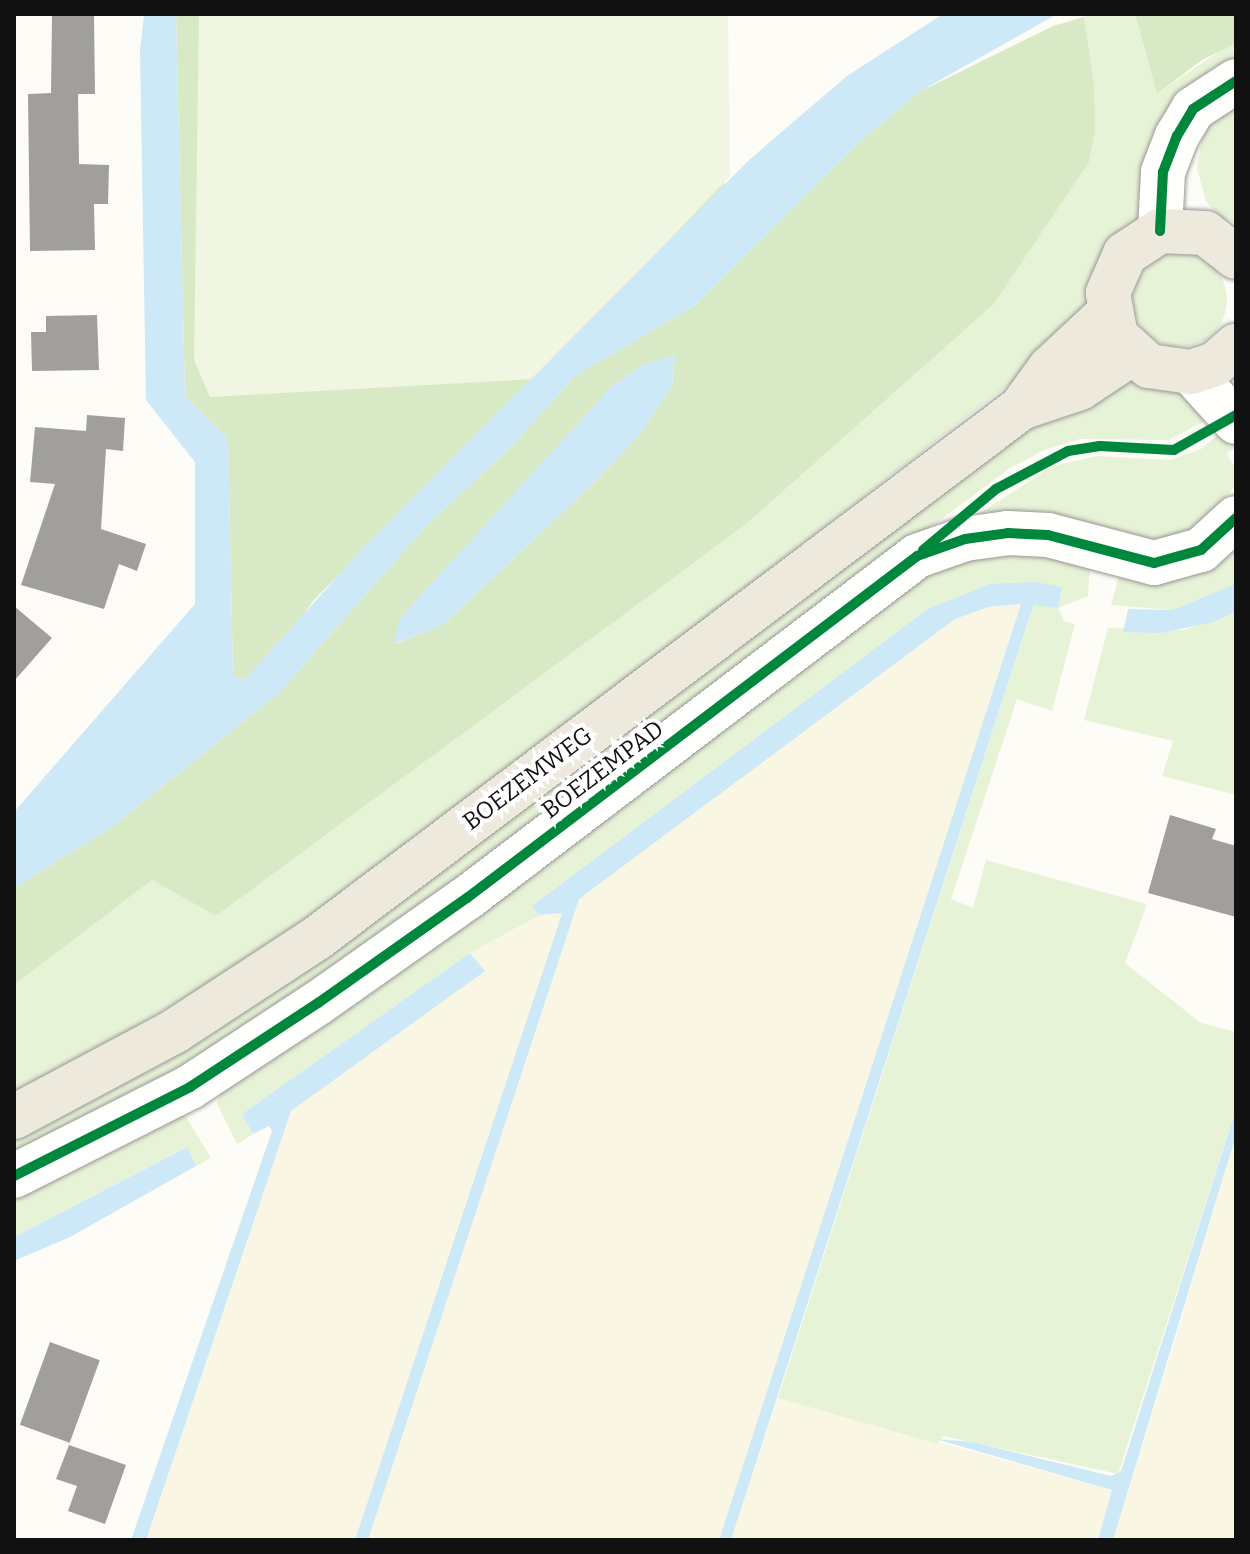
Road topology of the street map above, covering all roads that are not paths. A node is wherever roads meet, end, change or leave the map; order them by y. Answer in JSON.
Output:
{"nodes":[{"id":1,"x":1236,"y":81,"type":"edge"},
{"id":2,"x":1176,"y":230,"type":"junction"},
{"id":3,"x":1234,"y":250,"type":"edge"},
{"id":4,"x":1108,"y":314,"type":"junction"},
{"id":5,"x":1235,"y":349,"type":"edge"},
{"id":6,"x":1131,"y":354,"type":"junction"},
{"id":7,"x":1191,"y":372,"type":"junction"},
{"id":8,"x":1021,"y":408,"type":"junction"},
{"id":9,"x":1236,"y":422,"type":"edge"},
{"id":10,"x":1236,"y":518,"type":"edge"},
{"id":11,"x":14,"y":1117,"type":"edge"},
{"id":12,"x":14,"y":1176,"type":"edge"}],
"edges":[{"from":1,"to":2,"type":"street"},
{"from":2,"to":3,"type":"main road"},
{"from":2,"to":4,"type":"main road"},
{"from":4,"to":6,"type":"main road"},
{"from":4,"to":8,"type":"main road","name":"BOEZEMWEG"},
{"from":5,"to":7,"type":"main road"},
{"from":6,"to":7,"type":"main road"},
{"from":6,"to":8,"type":"main road","name":"BOEZEMWEG"},
{"from":7,"to":9,"type":"street"},
{"from":8,"to":11,"type":"main road","name":"BOEZEMWEG"},
{"from":10,"to":12,"type":"street","name":"BOEZEMPAD"}]}
